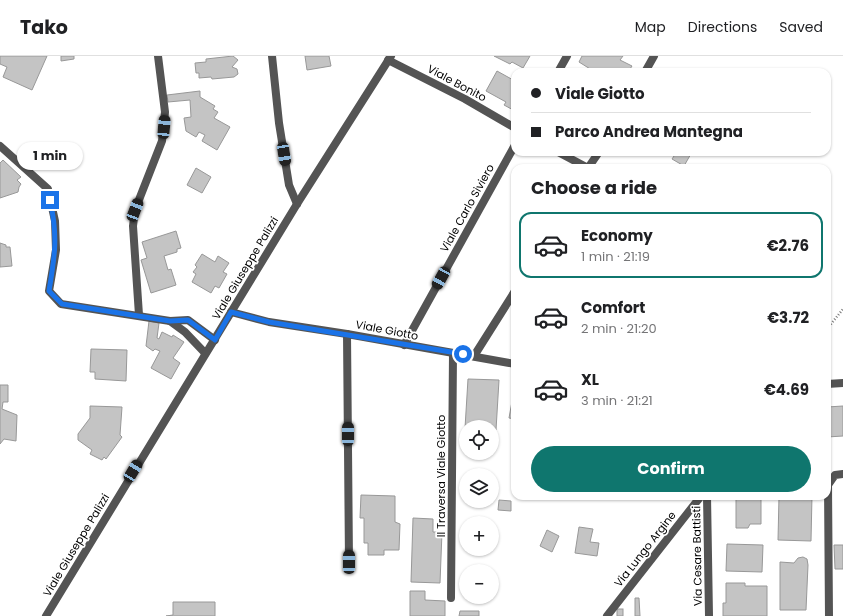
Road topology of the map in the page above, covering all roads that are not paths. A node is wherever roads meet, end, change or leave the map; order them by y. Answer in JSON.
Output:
{"nodes":[{"id":1,"x":158,"y":56,"type":"edge"},
{"id":2,"x":272,"y":56,"type":"edge"},
{"id":3,"x":567,"y":56,"type":"edge"},
{"id":4,"x":654,"y":56,"type":"edge"},
{"id":5,"x":390,"y":58,"type":"edge"},
{"id":6,"x":560,"y":68,"type":"edge"},
{"id":7,"x":647,"y":68,"type":"edge"},
{"id":8,"x":511,"y":126,"type":"edge"},
{"id":9,"x":0,"y":146,"type":"edge"},
{"id":10,"x":511,"y":153,"type":"edge"},
{"id":11,"x":566,"y":156,"type":"edge"},
{"id":12,"x":580,"y":164,"type":"edge"},
{"id":13,"x":297,"y":204,"type":"junction"},
{"id":14,"x":511,"y":297,"type":"edge"},
{"id":15,"x":231,"y":312,"type":"junction"},
{"id":16,"x":139,"y":315,"type":"junction"},
{"id":17,"x":170,"y":321,"type":"junction"},
{"id":18,"x":347,"y":334,"type":"junction"},
{"id":19,"x":215,"y":340,"type":"junction"},
{"id":20,"x":404,"y":345,"type":"junction"},
{"id":21,"x":205,"y":353,"type":"junction"},
{"id":22,"x":453,"y":353,"type":"junction"},
{"id":23,"x":474,"y":356,"type":"junction"},
{"id":24,"x":511,"y":363,"type":"edge"},
{"id":25,"x":843,"y":383,"type":"edge"},
{"id":26,"x":831,"y":384,"type":"edge"},
{"id":27,"x":843,"y":474,"type":"edge"},
{"id":28,"x":831,"y":481,"type":"edge"},
{"id":29,"x":698,"y":500,"type":"edge"},
{"id":30,"x":706,"y":500,"type":"edge"},
{"id":31,"x":828,"y":500,"type":"edge"},
{"id":32,"x":349,"y":562,"type":"dead end"},
{"id":33,"x":451,"y":598,"type":"dead end"},
{"id":34,"x":46,"y":616,"type":"edge"},
{"id":35,"x":607,"y":616,"type":"edge"},
{"id":36,"x":709,"y":616,"type":"edge"},
{"id":37,"x":829,"y":616,"type":"edge"}],
"edges":[{"from":1,"to":16,"type":"street"},
{"from":2,"to":13,"type":"street"},
{"from":3,"to":6,"type":"street"},
{"from":4,"to":7,"type":"street"},
{"from":5,"to":8,"type":"street","name":"Viale Bonito"},
{"from":5,"to":13,"type":"street","name":"Viale Giuseppe Palizzi"},
{"from":9,"to":16,"type":"street"},
{"from":10,"to":20,"type":"street","name":"Viale Carlo Siviero"},
{"from":11,"to":12,"type":"street"},
{"from":13,"to":15,"type":"street","name":"Viale Giuseppe Palizzi"},
{"from":14,"to":23,"type":"street"},
{"from":15,"to":18,"type":"street","name":"Viale Giotto"},
{"from":15,"to":19,"type":"street","name":"Viale Giuseppe Palizzi"},
{"from":16,"to":17,"type":"street"},
{"from":17,"to":19,"type":"street"},
{"from":17,"to":21,"type":"street"},
{"from":18,"to":20,"type":"street","name":"Viale Giotto"},
{"from":18,"to":32,"type":"street"},
{"from":19,"to":21,"type":"street","name":"Viale Giuseppe Palizzi"},
{"from":20,"to":22,"type":"street","name":"Viale Giotto"},
{"from":21,"to":34,"type":"street","name":"Viale Giuseppe Palizzi"},
{"from":22,"to":23,"type":"street","name":"Viale Giotto"},
{"from":22,"to":33,"type":"street","name":"II Traversa Viale Giotto"},
{"from":23,"to":24,"type":"street","name":"Viale Giotto"},
{"from":25,"to":26,"type":"street"},
{"from":27,"to":28,"type":"street"},
{"from":29,"to":35,"type":"street","name":"Via Lungo Argine"},
{"from":30,"to":36,"type":"street","name":"Via Cesare Battisti"},
{"from":31,"to":37,"type":"street"}]}
